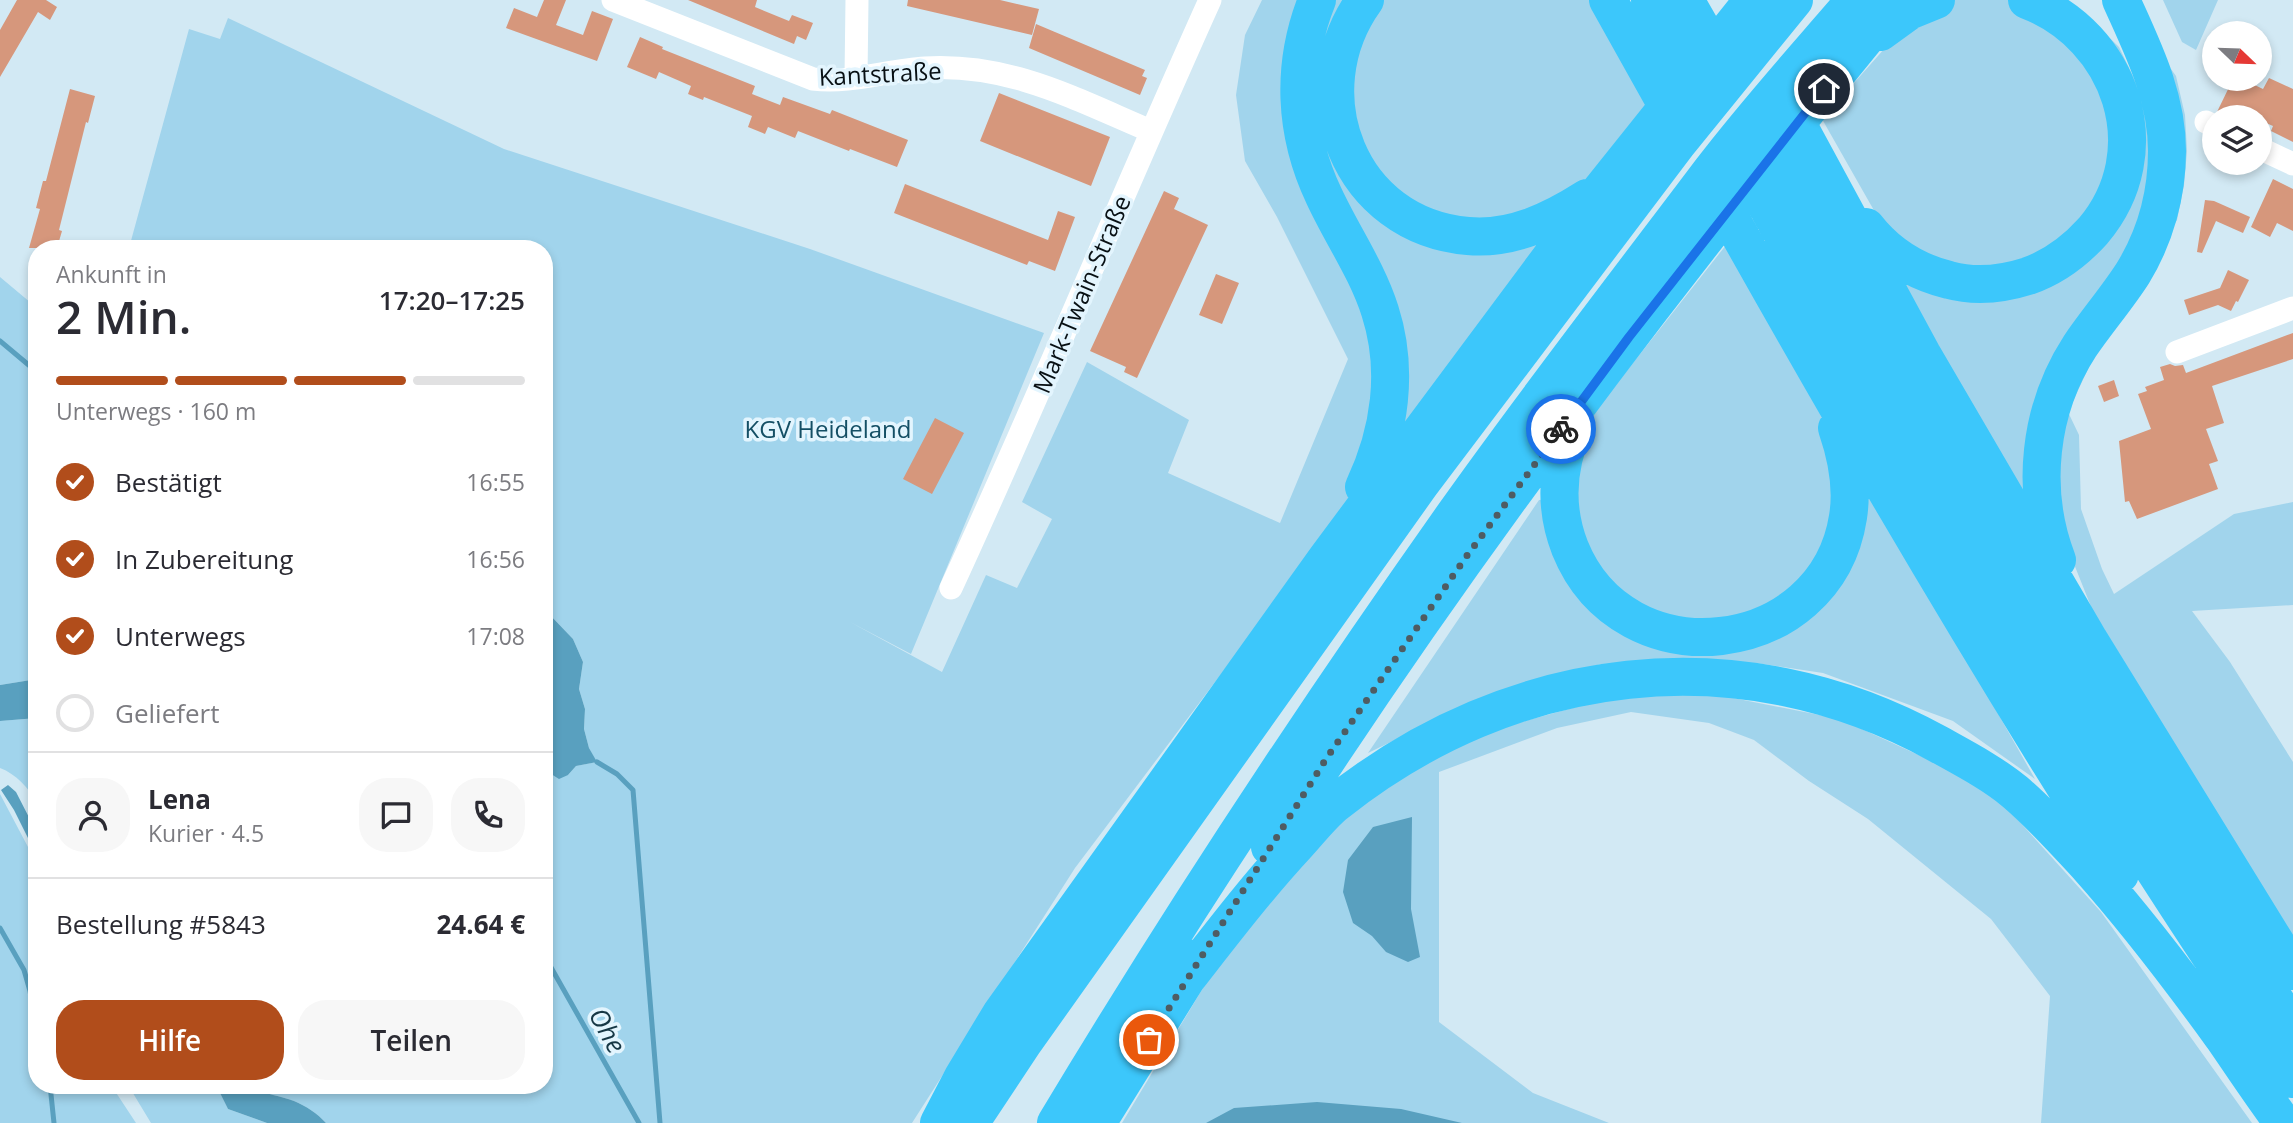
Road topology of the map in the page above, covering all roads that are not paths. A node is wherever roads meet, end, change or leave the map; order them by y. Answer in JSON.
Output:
{"nodes":[{"id":1,"x":613,"y":0,"type":"edge"},
{"id":2,"x":857,"y":0,"type":"edge"},
{"id":3,"x":1210,"y":0,"type":"edge"},
{"id":4,"x":1317,"y":0,"type":"edge"},
{"id":5,"x":1366,"y":0,"type":"edge"},
{"id":6,"x":1595,"y":0,"type":"edge"},
{"id":7,"x":1608,"y":0,"type":"edge"},
{"id":8,"x":1650,"y":0,"type":"edge"},
{"id":9,"x":1752,"y":0,"type":"edge"},
{"id":10,"x":1794,"y":0,"type":"edge"},
{"id":11,"x":1854,"y":0,"type":"edge"},
{"id":12,"x":1897,"y":0,"type":"edge"},
{"id":13,"x":1936,"y":0,"type":"edge"},
{"id":14,"x":2027,"y":0,"type":"edge"},
{"id":15,"x":2121,"y":0,"type":"edge"},
{"id":16,"x":1695,"y":14,"type":"edge"},
{"id":17,"x":1858,"y":47,"type":"junction"},
{"id":18,"x":1647,"y":69,"type":"junction"},
{"id":19,"x":856,"y":77,"type":"junction"},
{"id":20,"x":1151,"y":131,"type":"junction"},
{"id":21,"x":2272,"y":154,"type":"edge"},
{"id":22,"x":2293,"y":164,"type":"edge"},
{"id":23,"x":1824,"y":172,"type":"junction"},
{"id":24,"x":1601,"y":190,"type":"junction"},
{"id":25,"x":1790,"y":216,"type":"junction"},
{"id":26,"x":2293,"y":308,"type":"edge"},
{"id":27,"x":1629,"y":337,"type":"junction"},
{"id":28,"x":2177,"y":352,"type":"dead end"},
{"id":29,"x":1820,"y":376,"type":"junction"},
{"id":30,"x":1327,"y":558,"type":"junction"},
{"id":31,"x":951,"y":588,"type":"dead end"},
{"id":32,"x":2089,"y":640,"type":"junction"},
{"id":33,"x":2293,"y":971,"type":"edge"},
{"id":34,"x":1187,"y":978,"type":"junction"},
{"id":35,"x":2293,"y":1027,"type":"edge"},
{"id":36,"x":2222,"y":1035,"type":"junction"},
{"id":37,"x":2293,"y":1079,"type":"edge"},
{"id":38,"x":939,"y":1123,"type":"edge"},
{"id":39,"x":970,"y":1123,"type":"edge"},
{"id":40,"x":1056,"y":1123,"type":"edge"},
{"id":41,"x":1097,"y":1123,"type":"edge"},
{"id":42,"x":2283,"y":1123,"type":"edge"}],
"edges":[{"from":1,"to":19,"type":"street","name":"Kantstraße"},
{"from":2,"to":19,"type":"street"},
{"from":3,"to":20,"type":"street","name":"Mark-Twain-Straße"},
{"from":4,"to":30,"type":"highway"},
{"from":5,"to":24,"type":"highway"},
{"from":6,"to":18,"type":"highway"},
{"from":7,"to":18,"type":"highway"},
{"from":8,"to":16,"type":"highway"},
{"from":9,"to":24,"type":"highway"},
{"from":10,"to":39,"type":"highway"},
{"from":11,"to":40,"type":"highway"},
{"from":12,"to":17,"type":"highway"},
{"from":13,"to":17,"type":"highway"},
{"from":14,"to":23,"type":"highway"},
{"from":15,"to":32,"type":"highway"},
{"from":16,"to":23,"type":"highway"},
{"from":16,"to":25,"type":"highway"},
{"from":17,"to":27,"type":"highway"},
{"from":18,"to":29,"type":"highway"},
{"from":19,"to":20,"type":"street","name":"Kantstraße"},
{"from":20,"to":31,"type":"street","name":"Mark-Twain-Straße"},
{"from":21,"to":22,"type":"street"},
{"from":23,"to":32,"type":"highway"},
{"from":24,"to":30,"type":"highway"},
{"from":25,"to":35,"type":"highway"},
{"from":25,"to":37,"type":"highway"},
{"from":26,"to":28,"type":"street"},
{"from":27,"to":29,"type":"highway"},
{"from":27,"to":34,"type":"highway"},
{"from":29,"to":36,"type":"highway"},
{"from":30,"to":38,"type":"highway"},
{"from":32,"to":33,"type":"highway"},
{"from":34,"to":36,"type":"highway"},
{"from":34,"to":41,"type":"highway"},
{"from":36,"to":42,"type":"highway"}]}
